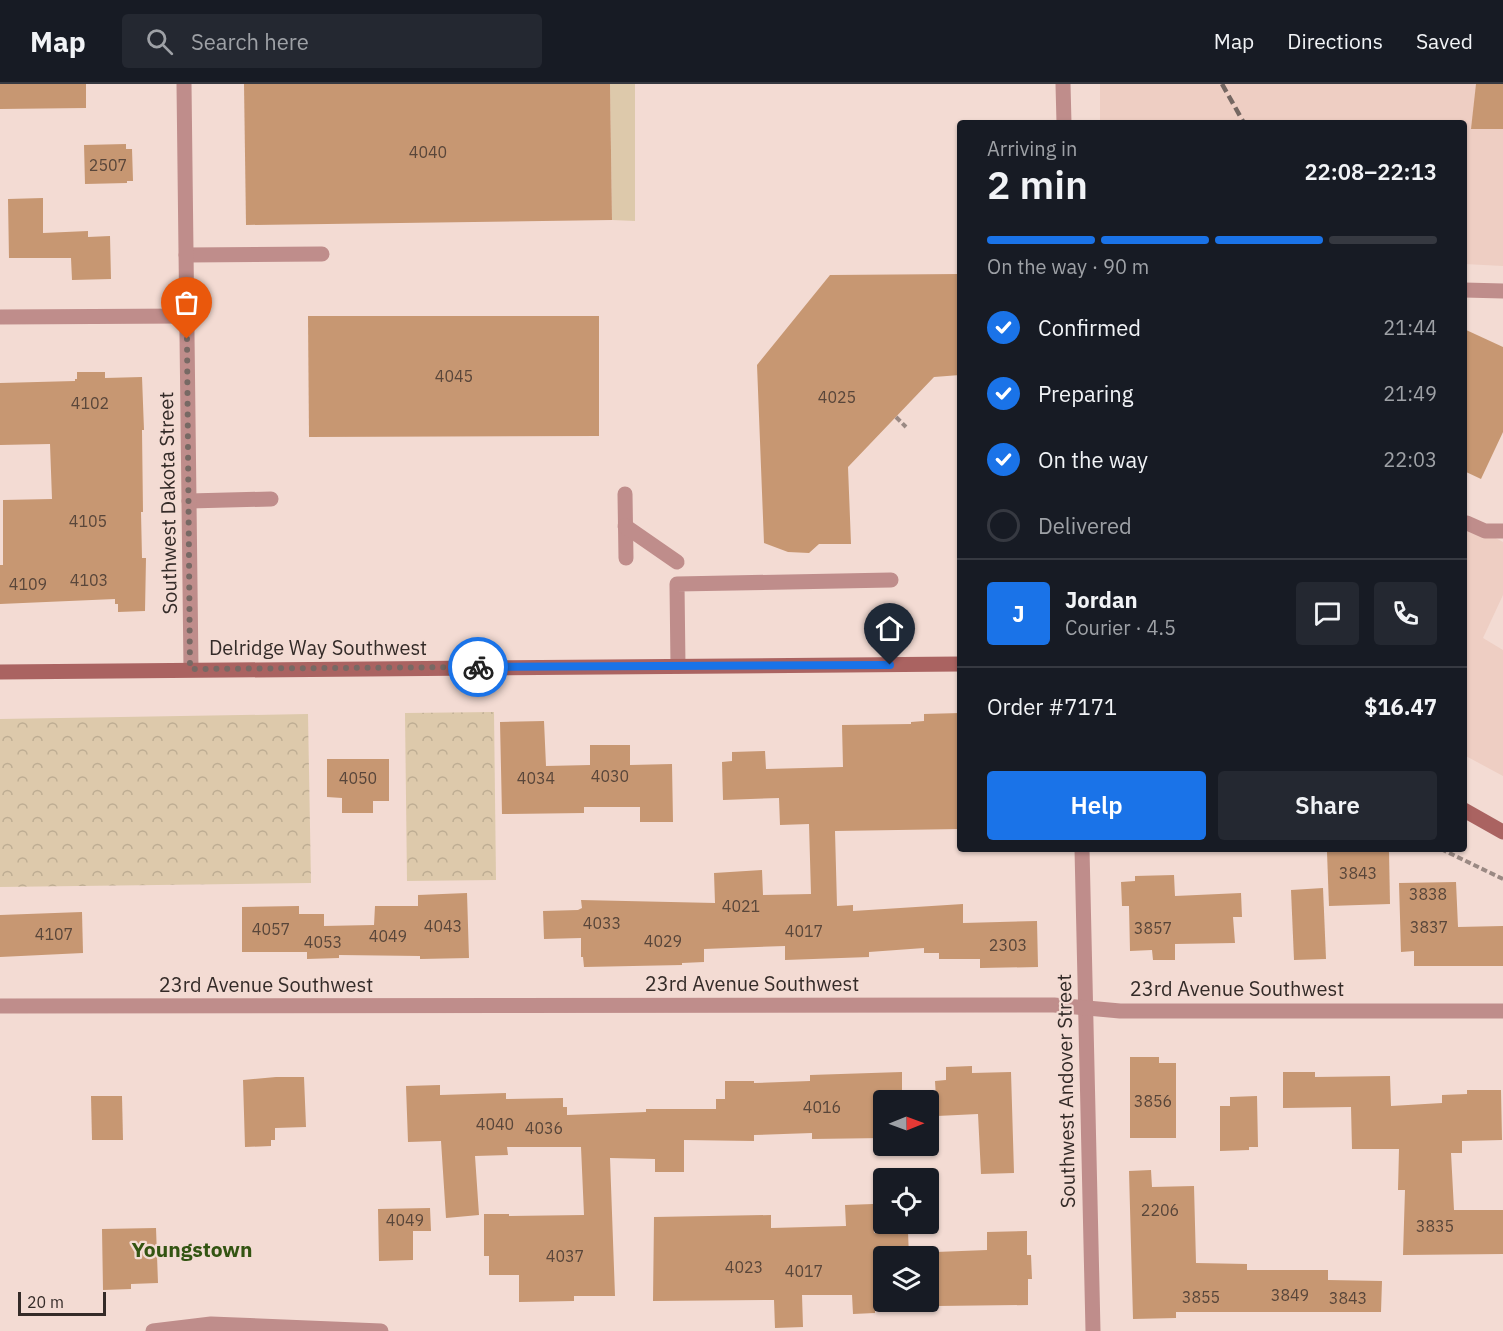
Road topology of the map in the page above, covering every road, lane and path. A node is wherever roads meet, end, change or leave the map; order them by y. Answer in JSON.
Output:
{"nodes":[{"id":1,"x":184,"y":84,"type":"edge"},
{"id":2,"x":1063,"y":84,"type":"edge"},
{"id":3,"x":1064,"y":120,"type":"edge"},
{"id":4,"x":322,"y":254,"type":"dead end"},
{"id":5,"x":186,"y":255,"type":"junction"},
{"id":6,"x":1467,"y":290,"type":"edge"},
{"id":7,"x":1503,"y":291,"type":"edge"},
{"id":8,"x":0,"y":316,"type":"edge"},
{"id":9,"x":187,"y":316,"type":"junction"},
{"id":10,"x":896,"y":417,"type":"dead end"},
{"id":11,"x":906,"y":427,"type":"dead end"},
{"id":12,"x":625,"y":494,"type":"dead end"},
{"id":13,"x":271,"y":499,"type":"dead end"},
{"id":14,"x":189,"y":501,"type":"junction"},
{"id":15,"x":1467,"y":523,"type":"dead end"},
{"id":16,"x":626,"y":526,"type":"junction"},
{"id":17,"x":1503,"y":531,"type":"edge"},
{"id":18,"x":626,"y":558,"type":"dead end"},
{"id":19,"x":677,"y":562,"type":"dead end"},
{"id":20,"x":891,"y":580,"type":"dead end"},
{"id":21,"x":957,"y":664,"type":"edge"},
{"id":22,"x":678,"y":666,"type":"junction"},
{"id":23,"x":190,"y":669,"type":"junction"},
{"id":24,"x":0,"y":672,"type":"edge"},
{"id":25,"x":1467,"y":812,"type":"edge"},
{"id":26,"x":1503,"y":832,"type":"edge"},
{"id":27,"x":1082,"y":852,"type":"edge"},
{"id":28,"x":1447,"y":852,"type":"edge"},
{"id":29,"x":1503,"y":879,"type":"edge"},
{"id":30,"x":0,"y":1006,"type":"edge"},
{"id":31,"x":1085,"y":1008,"type":"junction"},
{"id":32,"x":1503,"y":1011,"type":"edge"},
{"id":33,"x":153,"y":1331,"type":"edge"},
{"id":34,"x":381,"y":1331,"type":"edge"},
{"id":35,"x":1093,"y":1331,"type":"edge"}],
"edges":[{"from":1,"to":5,"type":"street","name":"Southwest Dakota Street"},
{"from":2,"to":3,"type":"street"},
{"from":4,"to":5,"type":"street"},
{"from":5,"to":9,"type":"street","name":"Southwest Dakota Street"},
{"from":6,"to":7,"type":"street"},
{"from":8,"to":9,"type":"street"},
{"from":9,"to":14,"type":"street","name":"Southwest Dakota Street"},
{"from":10,"to":11,"type":"path"},
{"from":12,"to":16,"type":"street"},
{"from":13,"to":14,"type":"street"},
{"from":14,"to":23,"type":"street","name":"Southwest Dakota Street"},
{"from":15,"to":17,"type":"street"},
{"from":16,"to":18,"type":"street"},
{"from":16,"to":19,"type":"street"},
{"from":20,"to":22,"type":"street"},
{"from":21,"to":22,"type":"main road","name":"Delridge Way Southwest"},
{"from":22,"to":23,"type":"main road","name":"Delridge Way Southwest"},
{"from":23,"to":24,"type":"main road","name":"Delridge Way Southwest"},
{"from":25,"to":26,"type":"main road"},
{"from":27,"to":31,"type":"street","name":"Southwest Andover Street"},
{"from":28,"to":29,"type":"path"},
{"from":30,"to":31,"type":"street","name":"23rd Avenue Southwest"},
{"from":31,"to":32,"type":"street","name":"23rd Avenue Southwest"},
{"from":31,"to":35,"type":"street","name":"Southwest Andover Street"},
{"from":33,"to":34,"type":"street"}]}
